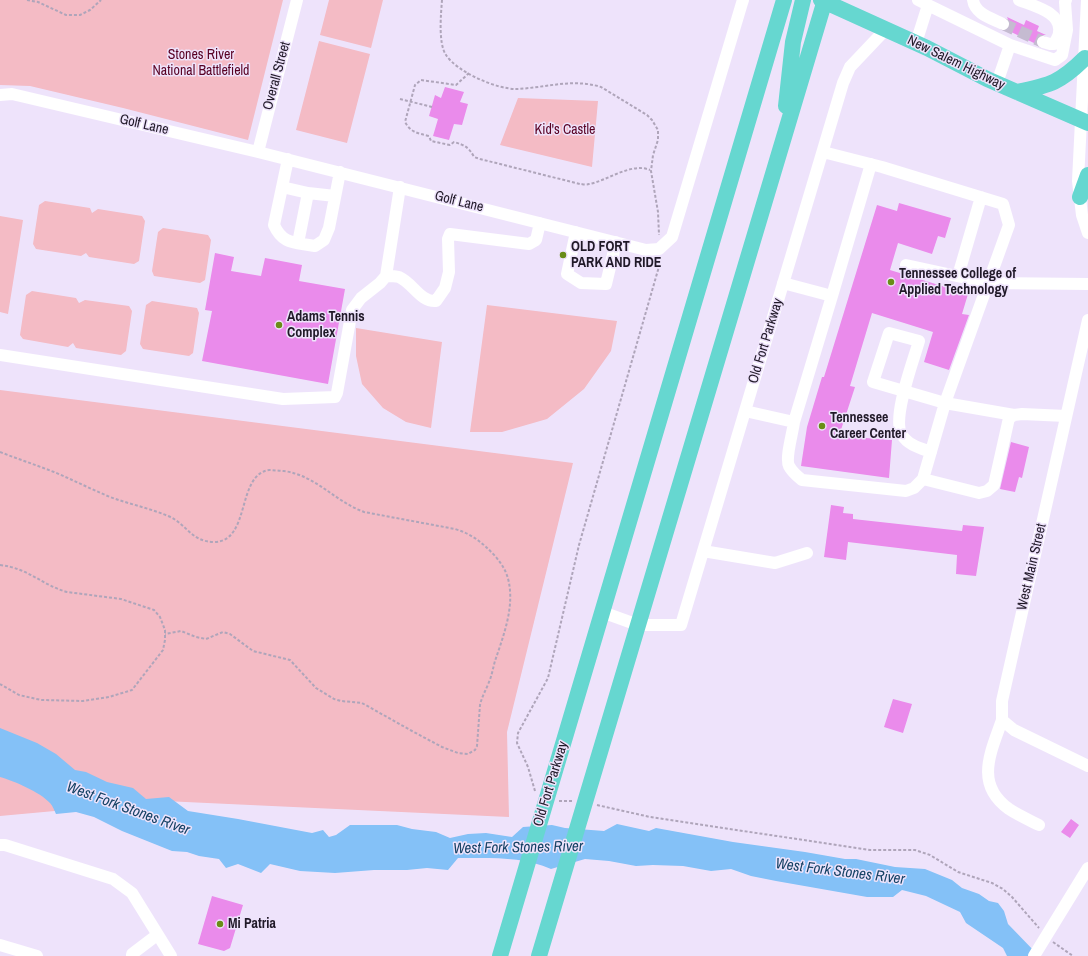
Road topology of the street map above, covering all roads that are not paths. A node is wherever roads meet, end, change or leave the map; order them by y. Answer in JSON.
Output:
{"nodes":[{"id":1,"x":297,"y":0,"type":"edge"},
{"id":2,"x":744,"y":0,"type":"edge"},
{"id":3,"x":784,"y":0,"type":"edge"},
{"id":4,"x":803,"y":0,"type":"edge"},
{"id":5,"x":973,"y":0,"type":"edge"},
{"id":6,"x":1019,"y":0,"type":"edge"},
{"id":7,"x":1087,"y":0,"type":"edge"},
{"id":8,"x":824,"y":1,"type":"edge"},
{"id":9,"x":1064,"y":1,"type":"edge"},
{"id":10,"x":923,"y":3,"type":"edge"},
{"id":11,"x":1003,"y":24,"type":"tunnel mouth"},
{"id":12,"x":886,"y":29,"type":"junction"},
{"id":13,"x":1043,"y":42,"type":"tunnel mouth"},
{"id":14,"x":916,"y":43,"type":"junction"},
{"id":15,"x":1010,"y":44,"type":"junction"},
{"id":16,"x":1085,"y":58,"type":"junction"},
{"id":17,"x":997,"y":83,"type":"junction"},
{"id":18,"x":1017,"y":92,"type":"junction"},
{"id":19,"x":0,"y":95,"type":"edge"},
{"id":20,"x":1084,"y":122,"type":"edge"},
{"id":21,"x":782,"y":143,"type":"junction"},
{"id":22,"x":258,"y":152,"type":"junction"},
{"id":23,"x":823,"y":152,"type":"junction"},
{"id":24,"x":288,"y":159,"type":"junction"},
{"id":25,"x":872,"y":164,"type":"junction"},
{"id":26,"x":340,"y":172,"type":"junction"},
{"id":27,"x":1088,"y":176,"type":"edge"},
{"id":28,"x":282,"y":187,"type":"junction"},
{"id":29,"x":400,"y":187,"type":"junction"},
{"id":30,"x":308,"y":193,"type":"junction"},
{"id":31,"x":335,"y":196,"type":"junction"},
{"id":32,"x":981,"y":197,"type":"junction"},
{"id":33,"x":1080,"y":197,"type":"junction"},
{"id":34,"x":540,"y":223,"type":"junction"},
{"id":35,"x":576,"y":232,"type":"junction"},
{"id":36,"x":1088,"y":233,"type":"edge"},
{"id":37,"x":616,"y":242,"type":"junction"},
{"id":38,"x":298,"y":243,"type":"junction"},
{"id":39,"x":906,"y":266,"type":"dead end"},
{"id":40,"x":386,"y":276,"type":"junction"},
{"id":41,"x":958,"y":276,"type":"junction"},
{"id":42,"x":784,"y":283,"type":"junction"},
{"id":43,"x":989,"y":283,"type":"junction"},
{"id":44,"x":1088,"y":284,"type":"edge"},
{"id":45,"x":832,"y":296,"type":"junction"},
{"id":46,"x":1088,"y":320,"type":"edge"},
{"id":47,"x":0,"y":355,"type":"edge"},
{"id":48,"x":903,"y":392,"type":"junction"},
{"id":49,"x":945,"y":403,"type":"junction"},
{"id":50,"x":745,"y":411,"type":"junction"},
{"id":51,"x":1014,"y":415,"type":"junction"},
{"id":52,"x":1066,"y":416,"type":"junction"},
{"id":53,"x":794,"y":422,"type":"junction"},
{"id":54,"x":931,"y":452,"type":"junction"},
{"id":55,"x":923,"y":479,"type":"junction"},
{"id":56,"x":703,"y":551,"type":"junction"},
{"id":57,"x":807,"y":553,"type":"dead end"},
{"id":58,"x":602,"y":612,"type":"junction"},
{"id":59,"x":638,"y":625,"type":"junction"},
{"id":60,"x":1002,"y":720,"type":"junction"},
{"id":61,"x":1088,"y":766,"type":"edge"},
{"id":62,"x":1039,"y":825,"type":"dead end"},
{"id":63,"x":0,"y":845,"type":"edge"},
{"id":64,"x":1088,"y":868,"type":"edge"},
{"id":65,"x":157,"y":935,"type":"junction"},
{"id":66,"x":0,"y":945,"type":"edge"},
{"id":67,"x":37,"y":956,"type":"edge"},
{"id":68,"x":132,"y":956,"type":"edge"},
{"id":69,"x":171,"y":956,"type":"edge"},
{"id":70,"x":500,"y":956,"type":"edge"},
{"id":71,"x":539,"y":956,"type":"edge"},
{"id":72,"x":1034,"y":956,"type":"edge"}],
"edges":[{"from":1,"to":22,"type":"street","name":"Overall Street"},
{"from":2,"to":37,"type":"street","name":"Golf Lane"},
{"from":3,"to":58,"type":"main road","name":"Old Fort Parkway"},
{"from":4,"to":21,"type":"main road"},
{"from":5,"to":11,"type":"street"},
{"from":6,"to":13,"type":"street"},
{"from":7,"to":16,"type":"street"},
{"from":8,"to":12,"type":"main road","name":"New Salem Highway"},
{"from":8,"to":21,"type":"main road"},
{"from":9,"to":15,"type":"street"},
{"from":10,"to":14,"type":"street"},
{"from":10,"to":15,"type":"street"},
{"from":12,"to":14,"type":"main road","name":"New Salem Highway"},
{"from":12,"to":23,"type":"street","name":"Old Fort Parkway"},
{"from":14,"to":17,"type":"main road","name":"New Salem Highway"},
{"from":15,"to":17,"type":"street"},
{"from":16,"to":18,"type":"main road"},
{"from":16,"to":20,"type":"street"},
{"from":17,"to":18,"type":"main road","name":"New Salem Highway"},
{"from":18,"to":20,"type":"main road","name":"New Salem Highway"},
{"from":19,"to":22,"type":"street","name":"Golf Lane"},
{"from":20,"to":33,"type":"street"},
{"from":21,"to":59,"type":"main road"},
{"from":22,"to":24,"type":"street","name":"Golf Lane"},
{"from":23,"to":25,"type":"street"},
{"from":23,"to":42,"type":"street","name":"Old Fort Parkway"},
{"from":24,"to":26,"type":"street","name":"Golf Lane"},
{"from":24,"to":28,"type":"street"},
{"from":25,"to":32,"type":"street"},
{"from":25,"to":45,"type":"street"},
{"from":26,"to":29,"type":"street","name":"Golf Lane"},
{"from":26,"to":31,"type":"street"},
{"from":27,"to":33,"type":"main road"},
{"from":28,"to":30,"type":"street"},
{"from":28,"to":38,"type":"street"},
{"from":29,"to":34,"type":"street","name":"Golf Lane"},
{"from":29,"to":40,"type":"street"},
{"from":30,"to":31,"type":"street"},
{"from":30,"to":38,"type":"street"},
{"from":31,"to":38,"type":"street"},
{"from":32,"to":41,"type":"street"},
{"from":32,"to":43,"type":"street"},
{"from":33,"to":36,"type":"street"},
{"from":34,"to":35,"type":"street","name":"Golf Lane"},
{"from":34,"to":40,"type":"street"},
{"from":35,"to":37,"type":"street","name":"Golf Lane"},
{"from":35,"to":37,"type":"street"},
{"from":39,"to":41,"type":"street"},
{"from":40,"to":47,"type":"street"},
{"from":41,"to":43,"type":"street"},
{"from":42,"to":45,"type":"street"},
{"from":42,"to":50,"type":"street","name":"Old Fort Parkway"},
{"from":43,"to":44,"type":"street"},
{"from":43,"to":49,"type":"street"},
{"from":45,"to":53,"type":"street"},
{"from":46,"to":52,"type":"street","name":"West Main Street"},
{"from":48,"to":48,"type":"street"},
{"from":48,"to":49,"type":"street"},
{"from":48,"to":54,"type":"street"},
{"from":49,"to":51,"type":"street"},
{"from":49,"to":54,"type":"street"},
{"from":50,"to":53,"type":"street"},
{"from":50,"to":56,"type":"street","name":"Old Fort Parkway"},
{"from":51,"to":52,"type":"street"},
{"from":51,"to":55,"type":"street"},
{"from":52,"to":60,"type":"street","name":"West Main Street"},
{"from":53,"to":55,"type":"street"},
{"from":54,"to":55,"type":"street"},
{"from":56,"to":57,"type":"street"},
{"from":56,"to":59,"type":"street","name":"Old Fort Parkway"},
{"from":58,"to":59,"type":"street","name":"Old Fort Parkway"},
{"from":58,"to":70,"type":"main road","name":"Old Fort Parkway"},
{"from":59,"to":71,"type":"main road"},
{"from":60,"to":61,"type":"street"},
{"from":60,"to":62,"type":"street","name":"West Main Street"},
{"from":63,"to":65,"type":"street"},
{"from":64,"to":72,"type":"street"},
{"from":65,"to":68,"type":"street"},
{"from":65,"to":69,"type":"street"},
{"from":66,"to":67,"type":"street"}]}
